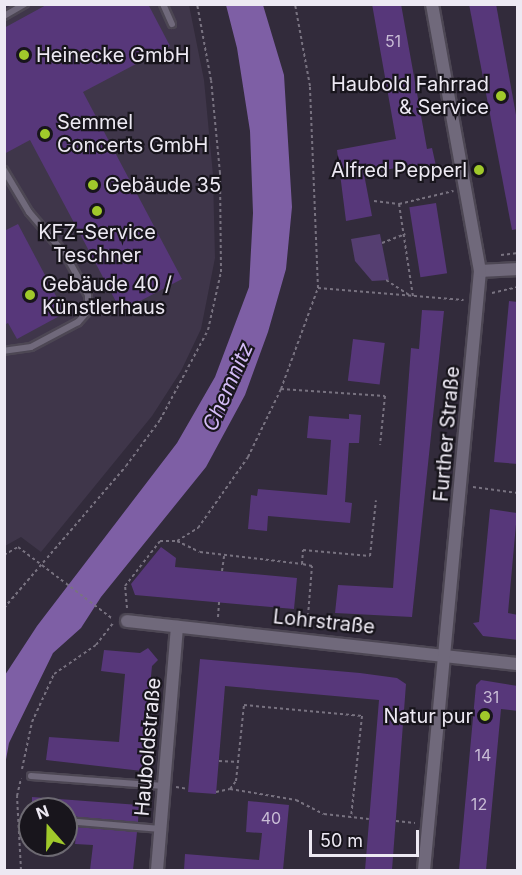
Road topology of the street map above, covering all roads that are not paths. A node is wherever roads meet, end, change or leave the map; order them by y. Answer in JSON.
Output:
{"nodes":[{"id":1,"x":25,"y":4,"type":"edge"},
{"id":2,"x":162,"y":4,"type":"edge"},
{"id":3,"x":432,"y":4,"type":"edge"},
{"id":4,"x":4,"y":15,"type":"edge"},
{"id":5,"x":172,"y":24,"type":"dead end"},
{"id":6,"x":4,"y":170,"type":"edge"},
{"id":7,"x":518,"y":269,"type":"edge"},
{"id":8,"x":480,"y":271,"type":"junction"},
{"id":9,"x":4,"y":351,"type":"edge"},
{"id":10,"x":127,"y":621,"type":"dead end"},
{"id":11,"x":177,"y":627,"type":"junction"},
{"id":12,"x":442,"y":654,"type":"junction"},
{"id":13,"x":518,"y":664,"type":"edge"},
{"id":14,"x":31,"y":776,"type":"dead end"},
{"id":15,"x":164,"y":786,"type":"junction"},
{"id":16,"x":78,"y":822,"type":"edge"},
{"id":17,"x":160,"y":829,"type":"junction"},
{"id":18,"x":157,"y":870,"type":"edge"},
{"id":19,"x":424,"y":870,"type":"edge"}],
"edges":[{"from":1,"to":4,"type":"lane"},
{"from":2,"to":5,"type":"lane"},
{"from":3,"to":8,"type":"street","name":"Further Straße"},
{"from":6,"to":9,"type":"lane"},
{"from":7,"to":8,"type":"street"},
{"from":8,"to":12,"type":"street","name":"Further Straße"},
{"from":10,"to":11,"type":"street","name":"Lohrstraße"},
{"from":11,"to":12,"type":"street","name":"Lohrstraße"},
{"from":11,"to":15,"type":"street","name":"Hauboldstraße"},
{"from":12,"to":13,"type":"street","name":"Lohrstraße"},
{"from":12,"to":19,"type":"street","name":"Further Straße"},
{"from":14,"to":15,"type":"lane"},
{"from":15,"to":17,"type":"street","name":"Hauboldstraße"},
{"from":16,"to":17,"type":"lane"},
{"from":17,"to":18,"type":"street","name":"Hauboldstraße"}]}
